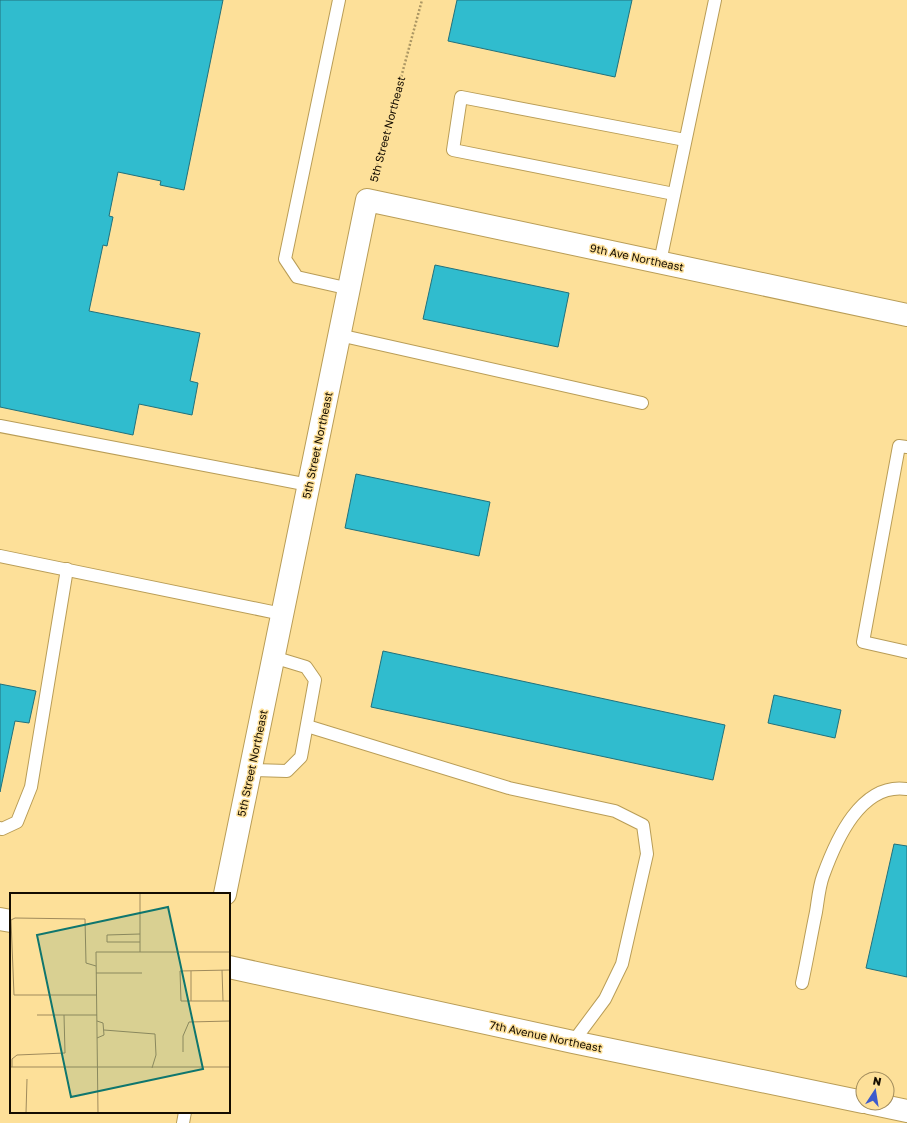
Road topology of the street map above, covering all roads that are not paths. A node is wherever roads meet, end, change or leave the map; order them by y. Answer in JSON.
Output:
{"nodes":[{"id":1,"x":339,"y":0,"type":"edge"},
{"id":2,"x":715,"y":0,"type":"edge"},
{"id":3,"x":685,"y":140,"type":"junction"},
{"id":4,"x":674,"y":194,"type":"junction"},
{"id":5,"x":367,"y":200,"type":"joint"},
{"id":6,"x":660,"y":262,"type":"junction"},
{"id":7,"x":350,"y":288,"type":"junction"},
{"id":8,"x":907,"y":314,"type":"edge"},
{"id":9,"x":339,"y":335,"type":"junction"},
{"id":10,"x":642,"y":403,"type":"dead end"},
{"id":11,"x":0,"y":426,"type":"edge"},
{"id":12,"x":907,"y":447,"type":"edge"},
{"id":13,"x":309,"y":485,"type":"junction"},
{"id":14,"x":0,"y":556,"type":"edge"},
{"id":15,"x":67,"y":569,"type":"junction"},
{"id":16,"x":282,"y":614,"type":"junction"},
{"id":17,"x":907,"y":652,"type":"edge"},
{"id":18,"x":274,"y":656,"type":"junction"},
{"id":19,"x":307,"y":726,"type":"junction"},
{"id":20,"x":250,"y":770,"type":"junction"},
{"id":21,"x":907,"y":788,"type":"edge"},
{"id":22,"x":0,"y":828,"type":"edge"},
{"id":23,"x":225,"y":893,"type":"edge"},
{"id":24,"x":0,"y":919,"type":"edge"},
{"id":25,"x":10,"y":921,"type":"edge"},
{"id":26,"x":230,"y":967,"type":"edge"},
{"id":27,"x":802,"y":984,"type":"dead end"},
{"id":28,"x":573,"y":1042,"type":"junction"},
{"id":29,"x":855,"y":1100,"type":"edge"},
{"id":30,"x":895,"y":1108,"type":"edge"},
{"id":31,"x":907,"y":1111,"type":"edge"},
{"id":32,"x":185,"y":1113,"type":"edge"},
{"id":33,"x":183,"y":1123,"type":"edge"}],
"edges":[{"from":1,"to":7,"type":"lane"},
{"from":2,"to":3,"type":"lane"},
{"from":3,"to":4,"type":"lane"},
{"from":3,"to":4,"type":"lane"},
{"from":4,"to":6,"type":"lane"},
{"from":5,"to":6,"type":"street","name":"9th Ave Northeast"},
{"from":5,"to":7,"type":"street","name":"5th Street Northeast"},
{"from":6,"to":8,"type":"street","name":"9th Ave Northeast"},
{"from":7,"to":9,"type":"street","name":"5th Street Northeast"},
{"from":9,"to":10,"type":"lane"},
{"from":9,"to":13,"type":"street","name":"5th Street Northeast"},
{"from":11,"to":13,"type":"lane"},
{"from":12,"to":17,"type":"lane"},
{"from":13,"to":16,"type":"street","name":"5th Street Northeast"},
{"from":14,"to":15,"type":"lane"},
{"from":15,"to":16,"type":"lane"},
{"from":15,"to":22,"type":"lane"},
{"from":16,"to":18,"type":"street","name":"5th Street Northeast"},
{"from":18,"to":19,"type":"lane"},
{"from":18,"to":20,"type":"street","name":"5th Street Northeast"},
{"from":19,"to":20,"type":"lane"},
{"from":19,"to":28,"type":"lane"},
{"from":20,"to":23,"type":"street","name":"5th Street Northeast"},
{"from":21,"to":27,"type":"lane"},
{"from":24,"to":25,"type":"street"},
{"from":26,"to":28,"type":"street","name":"7th Avenue Northeast"},
{"from":28,"to":29,"type":"street","name":"7th Avenue Northeast"},
{"from":30,"to":31,"type":"street"},
{"from":32,"to":33,"type":"lane"}]}
